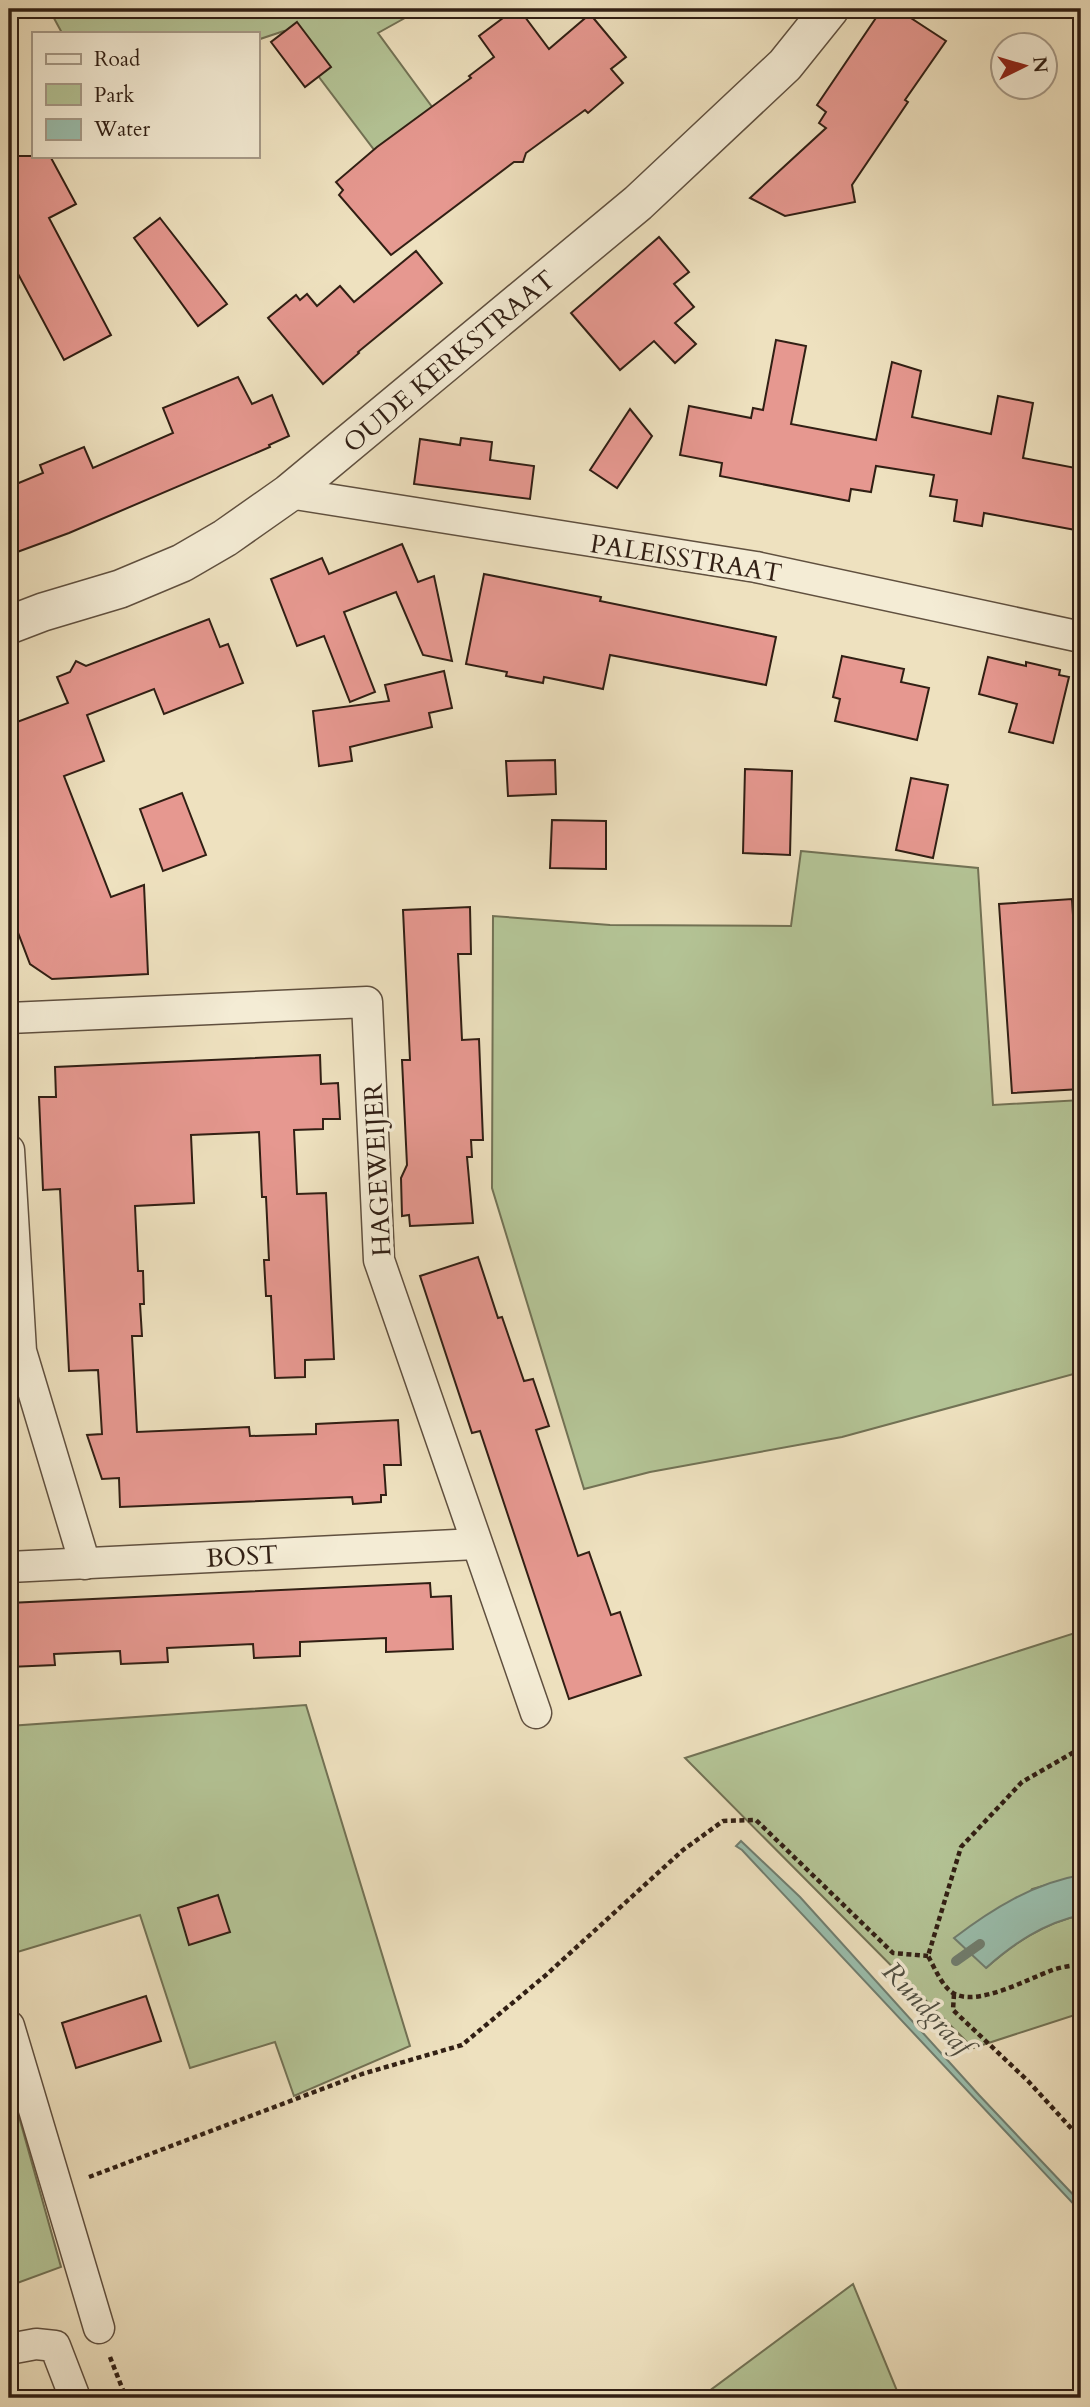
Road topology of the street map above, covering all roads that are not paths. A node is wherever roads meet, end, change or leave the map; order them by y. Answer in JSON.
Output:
{"nodes":[{"id":1,"x":830,"y":9,"type":"edge"},
{"id":2,"x":289,"y":493,"type":"junction"},
{"id":3,"x":9,"y":625,"type":"edge"},
{"id":4,"x":1081,"y":637,"type":"edge"},
{"id":5,"x":9,"y":1018,"type":"edge"},
{"id":6,"x":9,"y":1150,"type":"edge"},
{"id":7,"x":476,"y":1544,"type":"junction"},
{"id":8,"x":85,"y":1563,"type":"junction"},
{"id":9,"x":9,"y":1567,"type":"edge"},
{"id":10,"x":536,"y":1713,"type":"dead end"},
{"id":11,"x":9,"y":2026,"type":"edge"},
{"id":12,"x":99,"y":2328,"type":"dead end"},
{"id":13,"x":9,"y":2349,"type":"edge"},
{"id":14,"x":75,"y":2398,"type":"edge"}],
"edges":[{"from":1,"to":2,"type":"street","name":"OUDE KERKSTRAAT"},
{"from":2,"to":3,"type":"street","name":"OUDE KERKSTRAAT"},
{"from":2,"to":4,"type":"street","name":"PALEISSTRAAT"},
{"from":5,"to":7,"type":"street","name":"HAGEWEIJER"},
{"from":6,"to":8,"type":"street"},
{"from":7,"to":8,"type":"street","name":"BOST"},
{"from":7,"to":10,"type":"street","name":"HAGEWEIJER"},
{"from":8,"to":9,"type":"street","name":"BOST"},
{"from":11,"to":12,"type":"street"},
{"from":13,"to":14,"type":"street"}]}
